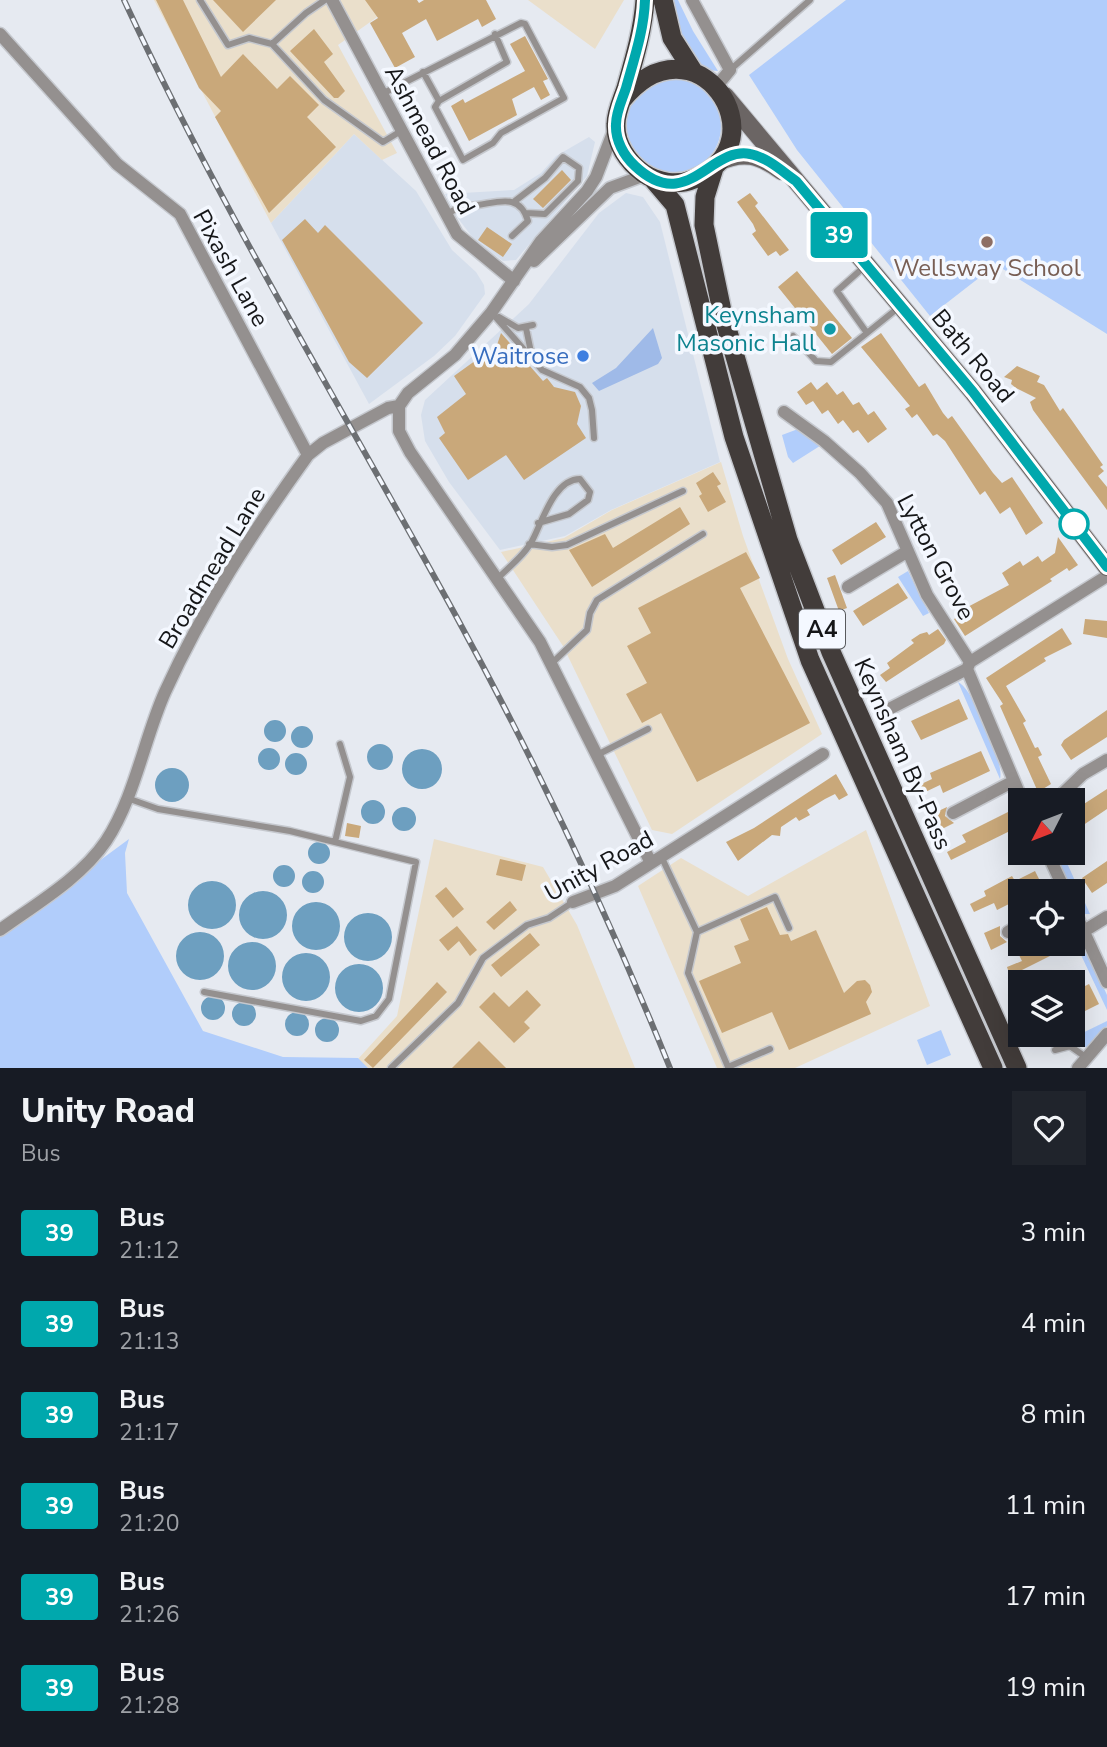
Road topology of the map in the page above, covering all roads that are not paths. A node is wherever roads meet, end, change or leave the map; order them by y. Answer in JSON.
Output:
{"nodes":[{"id":1,"x":200,"y":0,"type":"edge"},
{"id":2,"x":325,"y":0,"type":"edge"},
{"id":3,"x":332,"y":0,"type":"edge"},
{"id":4,"x":645,"y":0,"type":"edge"},
{"id":5,"x":663,"y":0,"type":"edge"},
{"id":6,"x":810,"y":0,"type":"edge"},
{"id":7,"x":694,"y":1,"type":"edge"},
{"id":8,"x":0,"y":34,"type":"edge"},
{"id":9,"x":495,"y":34,"type":"junction"},
{"id":10,"x":272,"y":44,"type":"junction"},
{"id":11,"x":730,"y":70,"type":"junction"},
{"id":12,"x":693,"y":71,"type":"junction"},
{"id":13,"x":423,"y":72,"type":"junction"},
{"id":14,"x":719,"y":90,"type":"junction"},
{"id":15,"x":382,"y":94,"type":"junction"},
{"id":16,"x":622,"y":100,"type":"junction"},
{"id":17,"x":439,"y":101,"type":"junction"},
{"id":18,"x":615,"y":126,"type":"junction"},
{"id":19,"x":401,"y":131,"type":"junction"},
{"id":20,"x":716,"y":165,"type":"junction"},
{"id":21,"x":648,"y":176,"type":"junction"},
{"id":22,"x":796,"y":181,"type":"junction"},
{"id":23,"x":515,"y":201,"type":"junction"},
{"id":24,"x":526,"y":213,"type":"junction"},
{"id":25,"x":445,"y":215,"type":"junction"},
{"id":26,"x":512,"y":236,"type":"dead end"},
{"id":27,"x":865,"y":266,"type":"junction"},
{"id":28,"x":516,"y":278,"type":"junction"},
{"id":29,"x":900,"y":306,"type":"junction"},
{"id":30,"x":491,"y":313,"type":"junction"},
{"id":31,"x":867,"y":332,"type":"junction"},
{"id":32,"x":793,"y":336,"type":"dead end"},
{"id":33,"x":534,"y":362,"type":"junction"},
{"id":34,"x":400,"y":406,"type":"junction"},
{"id":35,"x":784,"y":412,"type":"dead end"},
{"id":36,"x":594,"y":438,"type":"dead end"},
{"id":37,"x":308,"y":455,"type":"junction"},
{"id":38,"x":683,"y":491,"type":"dead end"},
{"id":39,"x":538,"y":523,"type":"junction"},
{"id":40,"x":703,"y":534,"type":"dead end"},
{"id":41,"x":529,"y":544,"type":"junction"},
{"id":42,"x":908,"y":551,"type":"junction"},
{"id":43,"x":1107,"y":567,"type":"edge"},
{"id":44,"x":1107,"y":576,"type":"edge"},
{"id":45,"x":498,"y":578,"type":"junction"},
{"id":46,"x":848,"y":587,"type":"dead end"},
{"id":47,"x":552,"y":663,"type":"junction"},
{"id":48,"x":969,"y":665,"type":"junction"},
{"id":49,"x":891,"y":708,"type":"dead end"},
{"id":50,"x":648,"y":729,"type":"dead end"},
{"id":51,"x":340,"y":744,"type":"dead end"},
{"id":52,"x":823,"y":754,"type":"dead end"},
{"id":53,"x":597,"y":755,"type":"junction"},
{"id":54,"x":1107,"y":760,"type":"edge"},
{"id":55,"x":1014,"y":780,"type":"junction"},
{"id":56,"x":1018,"y":788,"type":"edge"},
{"id":57,"x":1068,"y":788,"type":"edge"},
{"id":58,"x":126,"y":798,"type":"junction"},
{"id":59,"x":953,"y":813,"type":"dead end"},
{"id":60,"x":335,"y":842,"type":"junction"},
{"id":61,"x":656,"y":859,"type":"junction"},
{"id":62,"x":573,"y":902,"type":"joint"},
{"id":63,"x":1107,"y":917,"type":"edge"},
{"id":64,"x":789,"y":928,"type":"dead end"},
{"id":65,"x":0,"y":929,"type":"edge"},
{"id":66,"x":1085,"y":930,"type":"edge"},
{"id":67,"x":697,"y":932,"type":"junction"},
{"id":68,"x":1085,"y":933,"type":"edge"},
{"id":69,"x":1107,"y":982,"type":"edge"},
{"id":70,"x":204,"y":992,"type":"dead end"},
{"id":71,"x":1106,"y":1038,"type":"edge"},
{"id":72,"x":769,"y":1049,"type":"dead end"},
{"id":73,"x":1055,"y":1050,"type":"dead end"},
{"id":74,"x":1082,"y":1063,"type":"edge"},
{"id":75,"x":391,"y":1068,"type":"edge"},
{"id":76,"x":992,"y":1068,"type":"edge"},
{"id":77,"x":1017,"y":1068,"type":"edge"}],
"edges":[{"from":1,"to":10,"type":"lane"},
{"from":2,"to":10,"type":"lane"},
{"from":3,"to":15,"type":"street","name":"Ashmead Road"},
{"from":4,"to":16,"type":"highway"},
{"from":5,"to":12,"type":"highway"},
{"from":6,"to":11,"type":"lane"},
{"from":7,"to":11,"type":"street"},
{"from":8,"to":37,"type":"street","name":"Pixash Lane"},
{"from":9,"to":13,"type":"lane"},
{"from":9,"to":17,"type":"lane"},
{"from":9,"to":17,"type":"lane"},
{"from":10,"to":19,"type":"lane"},
{"from":11,"to":14,"type":"street"},
{"from":12,"to":14,"type":"highway"},
{"from":12,"to":16,"type":"highway"},
{"from":13,"to":15,"type":"lane"},
{"from":13,"to":17,"type":"lane"},
{"from":14,"to":20,"type":"highway","number":"A4"},
{"from":14,"to":22,"type":"main road","name":"Bath Road"},
{"from":15,"to":19,"type":"street","name":"Ashmead Road"},
{"from":16,"to":18,"type":"highway"},
{"from":18,"to":21,"type":"highway","number":"A4"},
{"from":18,"to":28,"type":"street","name":"Broadmead Lane"},
{"from":19,"to":25,"type":"street","name":"Ashmead Road"},
{"from":20,"to":21,"type":"highway"},
{"from":20,"to":22,"type":"main road","name":"Bath Road"},
{"from":20,"to":77,"type":"highway","name":"Keynsham By-Pass","number":"A4"},
{"from":21,"to":28,"type":"street","name":"Broadmead Lane"},
{"from":21,"to":76,"type":"highway","name":"Keynsham By-Pass","number":"A4"},
{"from":22,"to":27,"type":"main road","name":"Bath Road"},
{"from":23,"to":24,"type":"lane"},
{"from":23,"to":24,"type":"lane"},
{"from":23,"to":25,"type":"lane"},
{"from":24,"to":26,"type":"lane"},
{"from":25,"to":28,"type":"street","name":"Ashmead Road"},
{"from":27,"to":29,"type":"main road","name":"Bath Road"},
{"from":27,"to":31,"type":"lane"},
{"from":28,"to":30,"type":"street","name":"Broadmead Lane"},
{"from":29,"to":31,"type":"lane"},
{"from":29,"to":43,"type":"main road","name":"Bath Road"},
{"from":30,"to":33,"type":"lane"},
{"from":30,"to":33,"type":"lane"},
{"from":30,"to":34,"type":"street","name":"Broadmead Lane"},
{"from":31,"to":32,"type":"lane"},
{"from":33,"to":36,"type":"lane"},
{"from":34,"to":37,"type":"street","name":"Broadmead Lane"},
{"from":34,"to":45,"type":"street"},
{"from":35,"to":42,"type":"street","name":"Lytton Grove"},
{"from":37,"to":58,"type":"street","name":"Broadmead Lane"},
{"from":38,"to":41,"type":"lane"},
{"from":39,"to":39,"type":"lane"},
{"from":39,"to":41,"type":"lane"},
{"from":40,"to":47,"type":"lane"},
{"from":41,"to":45,"type":"lane"},
{"from":42,"to":46,"type":"street"},
{"from":42,"to":48,"type":"street","name":"Lytton Grove"},
{"from":44,"to":48,"type":"street"},
{"from":45,"to":47,"type":"street"},
{"from":47,"to":53,"type":"street"},
{"from":48,"to":49,"type":"street"},
{"from":48,"to":55,"type":"street","name":"Lytton Grove"},
{"from":50,"to":53,"type":"lane"},
{"from":51,"to":60,"type":"lane"},
{"from":52,"to":61,"type":"street","name":"Unity Road"},
{"from":53,"to":61,"type":"street"},
{"from":54,"to":57,"type":"street"},
{"from":55,"to":56,"type":"street","name":"Lytton Grove"},
{"from":55,"to":59,"type":"street"},
{"from":58,"to":60,"type":"lane"},
{"from":58,"to":65,"type":"street","name":"Broadmead Lane"},
{"from":60,"to":70,"type":"lane"},
{"from":61,"to":62,"type":"street","name":"Unity Road"},
{"from":61,"to":67,"type":"lane"},
{"from":62,"to":75,"type":"lane","name":"Unity Road"},
{"from":63,"to":66,"type":"street"},
{"from":64,"to":67,"type":"lane"},
{"from":67,"to":72,"type":"lane"},
{"from":68,"to":69,"type":"street"},
{"from":71,"to":74,"type":"street"},
{"from":73,"to":74,"type":"lane"}]}
